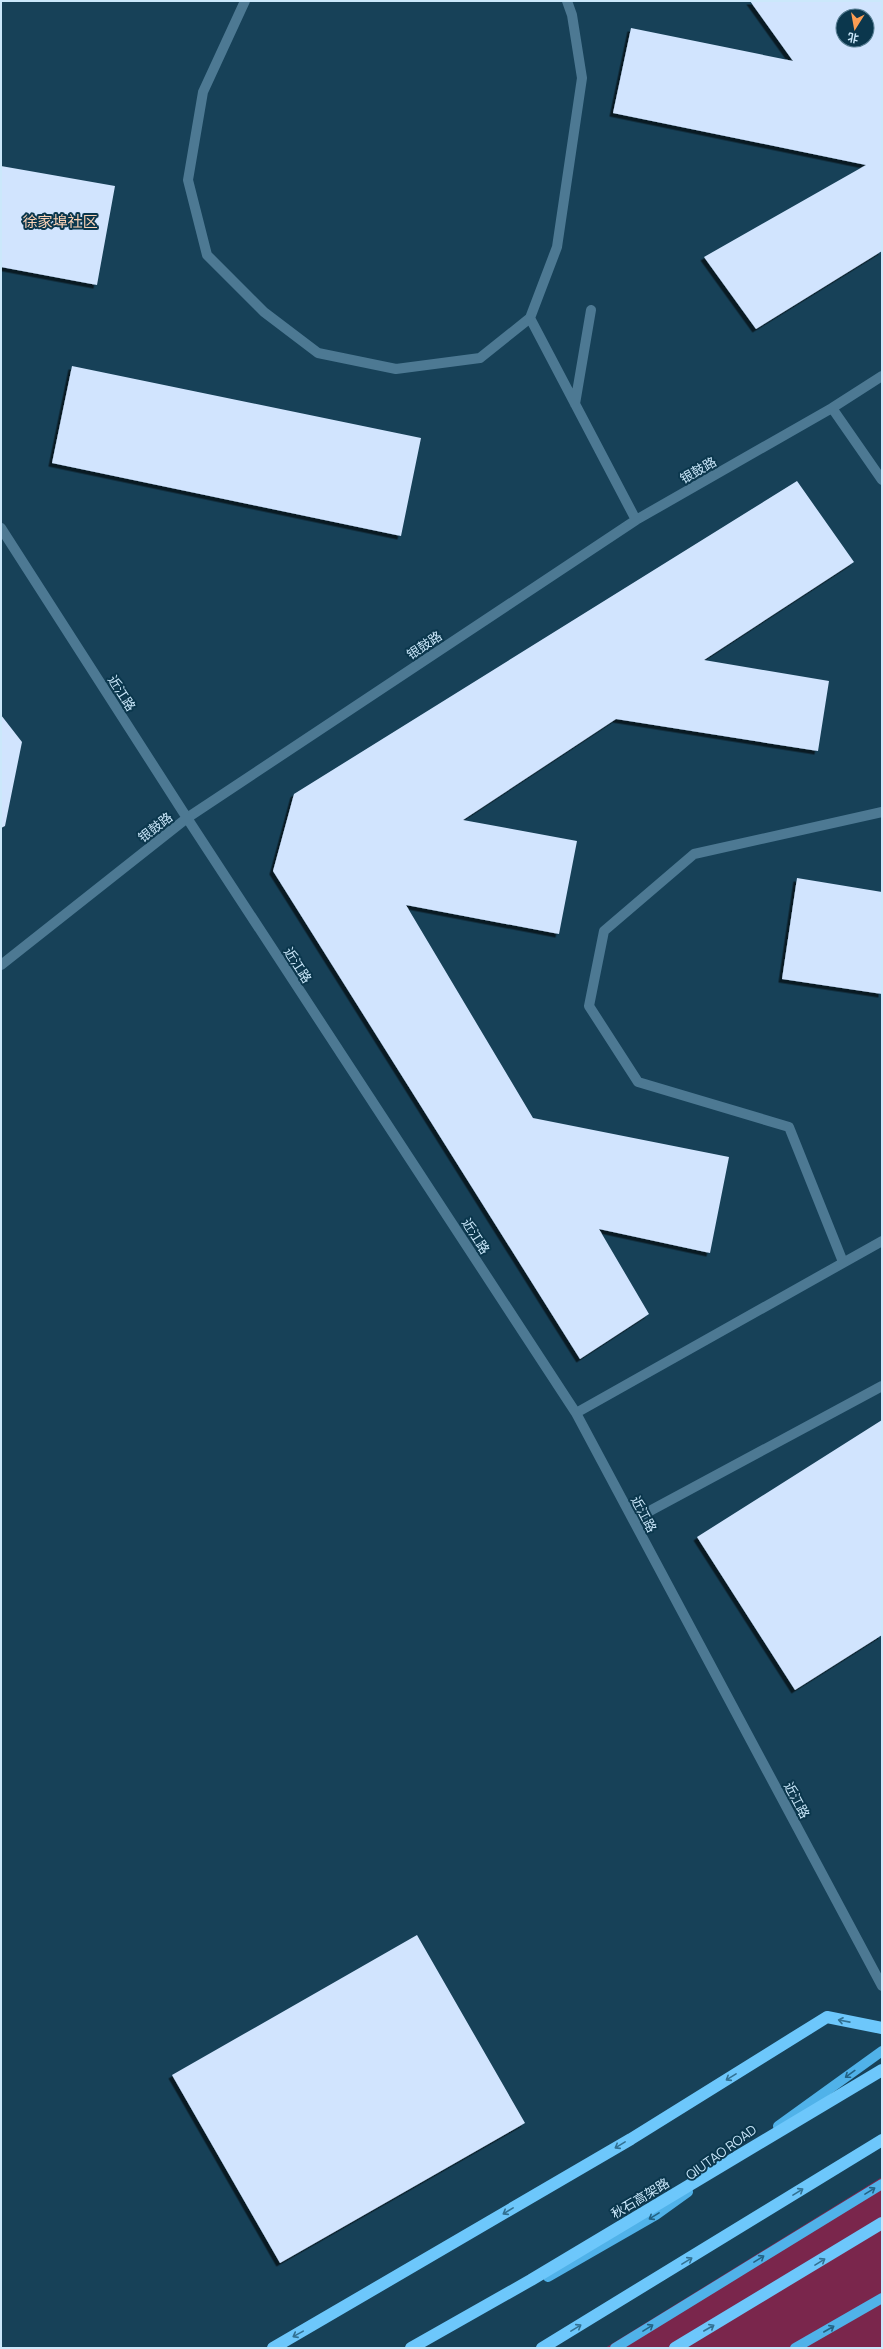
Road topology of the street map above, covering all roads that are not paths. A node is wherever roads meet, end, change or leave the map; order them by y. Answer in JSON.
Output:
{"nodes":[{"id":1,"x":245,"y":1,"type":"edge"},
{"id":2,"x":567,"y":1,"type":"edge"},
{"id":3,"x":591,"y":310,"type":"dead end"},
{"id":4,"x":530,"y":318,"type":"junction"},
{"id":5,"x":882,"y":376,"type":"edge"},
{"id":6,"x":575,"y":404,"type":"junction"},
{"id":7,"x":832,"y":408,"type":"junction"},
{"id":8,"x":882,"y":480,"type":"edge"},
{"id":9,"x":636,"y":520,"type":"junction"},
{"id":10,"x":1,"y":528,"type":"edge"},
{"id":11,"x":882,"y":812,"type":"edge"},
{"id":12,"x":187,"y":818,"type":"junction"},
{"id":13,"x":1,"y":965,"type":"edge"},
{"id":14,"x":882,"y":1240,"type":"edge"},
{"id":15,"x":843,"y":1262,"type":"junction"},
{"id":16,"x":882,"y":1386,"type":"edge"},
{"id":17,"x":576,"y":1413,"type":"junction"},
{"id":18,"x":633,"y":1520,"type":"junction"},
{"id":19,"x":882,"y":1986,"type":"edge"},
{"id":20,"x":882,"y":2028,"type":"edge"},
{"id":21,"x":882,"y":2051,"type":"edge"},
{"id":22,"x":882,"y":2070,"type":"edge"},
{"id":23,"x":882,"y":2140,"type":"edge"},
{"id":24,"x":882,"y":2184,"type":"edge"},
{"id":25,"x":882,"y":2224,"type":"edge"},
{"id":26,"x":882,"y":2298,"type":"edge"},
{"id":27,"x":273,"y":2348,"type":"edge"},
{"id":28,"x":412,"y":2348,"type":"edge"},
{"id":29,"x":423,"y":2348,"type":"edge"},
{"id":30,"x":542,"y":2348,"type":"edge"},
{"id":31,"x":615,"y":2348,"type":"edge"},
{"id":32,"x":675,"y":2348,"type":"edge"},
{"id":33,"x":795,"y":2348,"type":"edge"}],
"edges":[{"from":1,"to":4,"type":"street"},
{"from":2,"to":4,"type":"street"},
{"from":3,"to":6,"type":"street"},
{"from":4,"to":6,"type":"street"},
{"from":5,"to":7,"type":"street","name":"银鼓路"},
{"from":6,"to":9,"type":"street"},
{"from":7,"to":8,"type":"street"},
{"from":7,"to":9,"type":"street","name":"银鼓路"},
{"from":9,"to":12,"type":"street","name":"银鼓路"},
{"from":10,"to":12,"type":"street","name":"近江路"},
{"from":11,"to":15,"type":"street"},
{"from":12,"to":13,"type":"street","name":"银鼓路"},
{"from":12,"to":17,"type":"street","name":"近江路"},
{"from":14,"to":15,"type":"street"},
{"from":15,"to":17,"type":"street"},
{"from":16,"to":18,"type":"street"},
{"from":17,"to":18,"type":"street","name":"近江路"},
{"from":18,"to":19,"type":"street","name":"近江路"},
{"from":20,"to":27,"type":"highway","one_way":true},
{"from":21,"to":29,"type":"main road","name":"QIUTAO ROAD","one_way":true},
{"from":22,"to":28,"type":"highway","name":"秋石高架路"},
{"from":30,"to":23,"type":"highway","one_way":true},
{"from":31,"to":24,"type":"main road","one_way":true},
{"from":32,"to":25,"type":"highway","one_way":true},
{"from":33,"to":26,"type":"main road","one_way":true}]}
